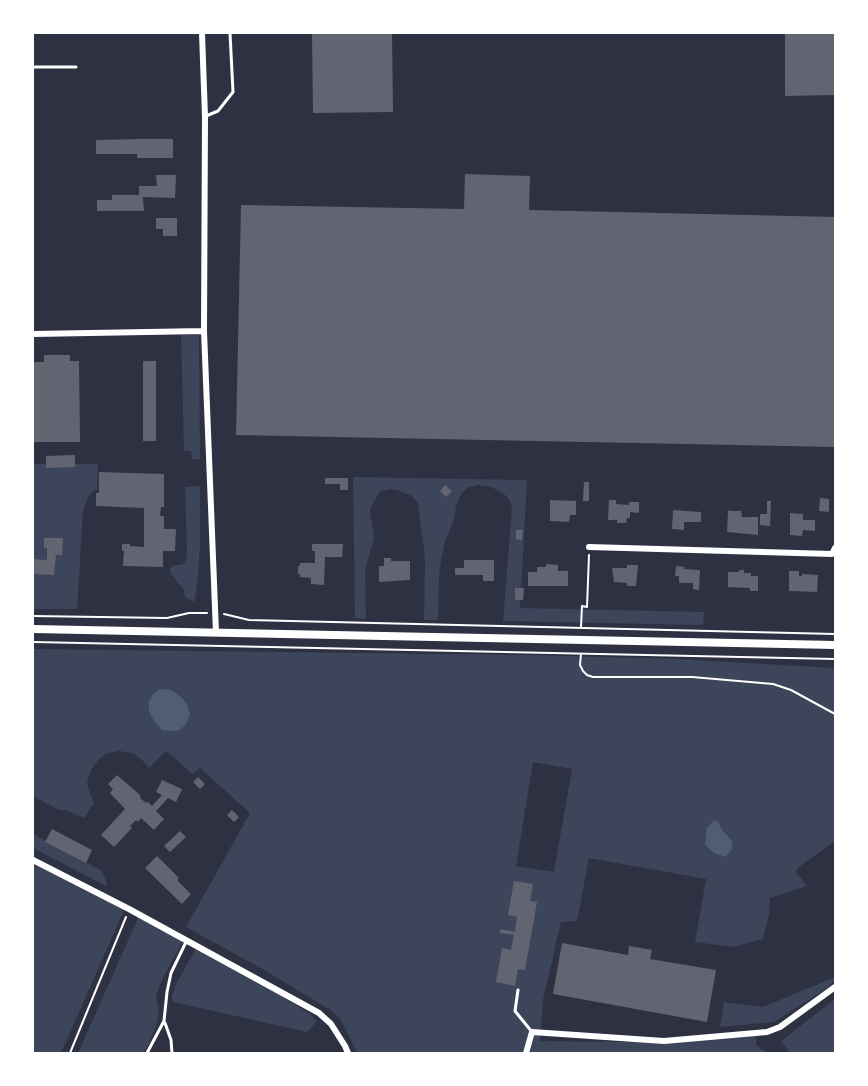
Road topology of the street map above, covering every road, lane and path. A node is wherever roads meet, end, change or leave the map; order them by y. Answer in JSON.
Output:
{"nodes":[{"id":1,"x":202,"y":33,"type":"edge"},
{"id":2,"x":230,"y":33,"type":"edge"},
{"id":3,"x":33,"y":67,"type":"edge"},
{"id":4,"x":76,"y":67,"type":"dead end"},
{"id":5,"x":205,"y":117,"type":"junction"},
{"id":6,"x":204,"y":331,"type":"junction"},
{"id":7,"x":33,"y":334,"type":"edge"},
{"id":8,"x":589,"y":547,"type":"joint"},
{"id":9,"x":835,"y":548,"type":"edge"},
{"id":10,"x":214,"y":613,"type":"junction"},
{"id":11,"x":33,"y":616,"type":"edge"},
{"id":12,"x":581,"y":627,"type":"junction"},
{"id":13,"x":33,"y":629,"type":"edge"},
{"id":14,"x":216,"y":633,"type":"junction"},
{"id":15,"x":835,"y":633,"type":"edge"},
{"id":16,"x":33,"y":642,"type":"edge"},
{"id":17,"x":835,"y":645,"type":"edge"},
{"id":18,"x":581,"y":653,"type":"junction"},
{"id":19,"x":835,"y":659,"type":"edge"},
{"id":20,"x":835,"y":714,"type":"edge"},
{"id":21,"x":33,"y":860,"type":"edge"},
{"id":22,"x":129,"y":909,"type":"junction"},
{"id":23,"x":187,"y":941,"type":"junction"},
{"id":24,"x":835,"y":987,"type":"edge"},
{"id":25,"x":518,"y":990,"type":"dead end"},
{"id":26,"x":164,"y":1021,"type":"junction"},
{"id":27,"x":532,"y":1032,"type":"junction"},
{"id":28,"x":70,"y":1053,"type":"edge"},
{"id":29,"x":147,"y":1053,"type":"edge"},
{"id":30,"x":172,"y":1053,"type":"edge"},
{"id":31,"x":348,"y":1053,"type":"edge"},
{"id":32,"x":526,"y":1053,"type":"edge"}],
"edges":[{"from":1,"to":5,"type":"street"},
{"from":2,"to":5,"type":"lane"},
{"from":3,"to":4,"type":"lane"},
{"from":5,"to":6,"type":"street"},
{"from":6,"to":7,"type":"street"},
{"from":6,"to":10,"type":"street"},
{"from":8,"to":9,"type":"street"},
{"from":8,"to":12,"type":"path"},
{"from":10,"to":11,"type":"path"},
{"from":10,"to":12,"type":"path"},
{"from":10,"to":14,"type":"street"},
{"from":12,"to":15,"type":"path"},
{"from":13,"to":14,"type":"street"},
{"from":14,"to":17,"type":"street"},
{"from":16,"to":18,"type":"path"},
{"from":18,"to":19,"type":"path"},
{"from":18,"to":20,"type":"path"},
{"from":21,"to":22,"type":"street"},
{"from":22,"to":23,"type":"street"},
{"from":22,"to":28,"type":"path"},
{"from":23,"to":26,"type":"lane"},
{"from":23,"to":31,"type":"street"},
{"from":24,"to":27,"type":"street"},
{"from":25,"to":27,"type":"lane"},
{"from":26,"to":29,"type":"lane"},
{"from":26,"to":30,"type":"lane"},
{"from":27,"to":32,"type":"street"}]}
